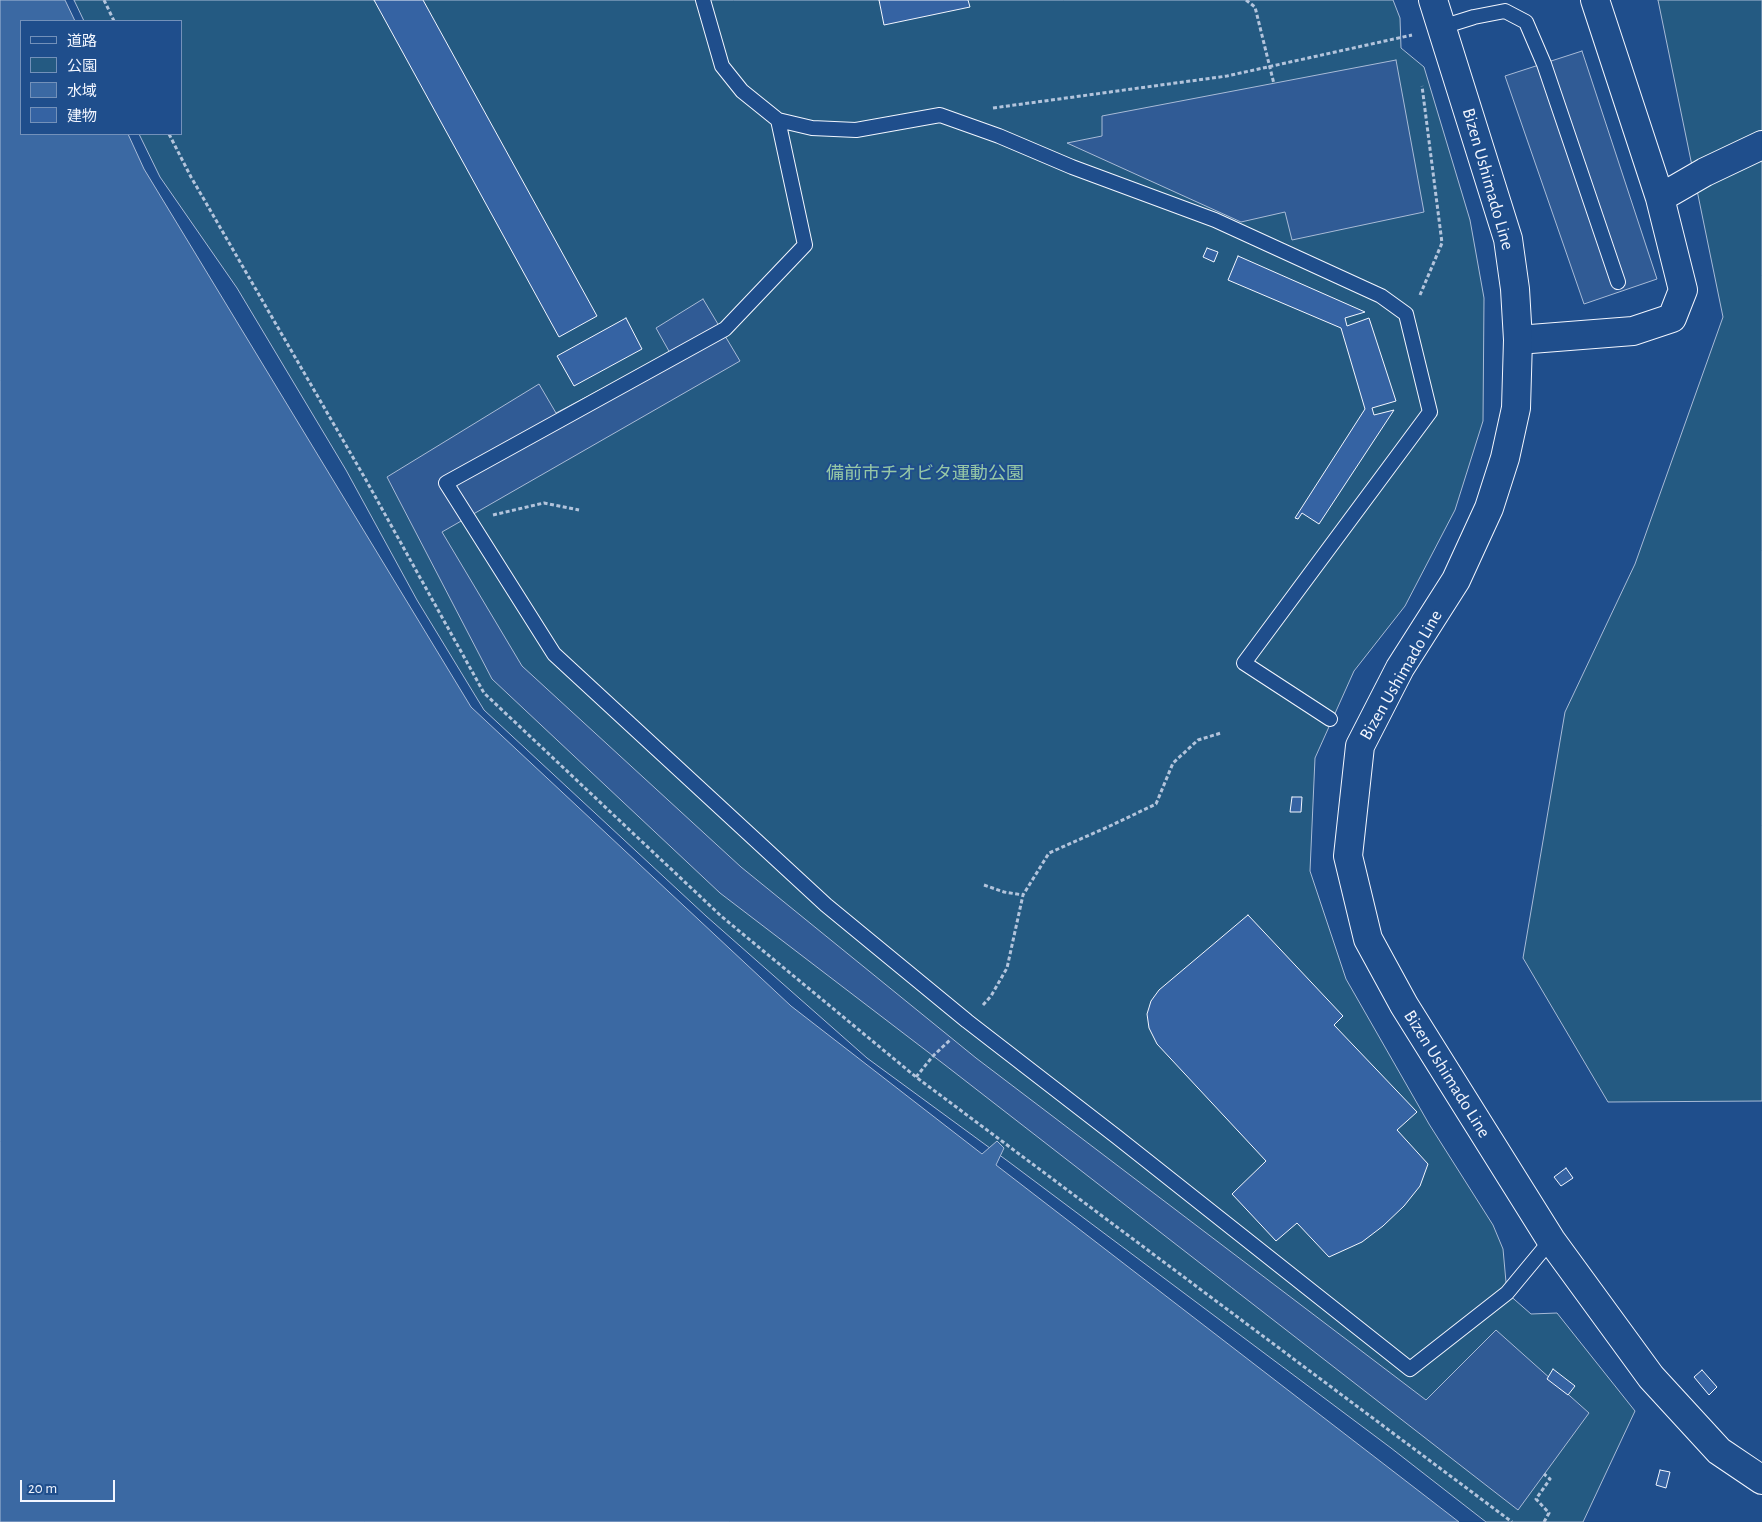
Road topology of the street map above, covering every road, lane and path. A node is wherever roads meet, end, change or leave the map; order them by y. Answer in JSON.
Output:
{"nodes":[{"id":1,"x":104,"y":0,"type":"edge"},
{"id":2,"x":702,"y":0,"type":"edge"},
{"id":3,"x":1246,"y":0,"type":"edge"},
{"id":4,"x":1433,"y":0,"type":"edge"},
{"id":5,"x":1595,"y":0,"type":"edge"},
{"id":6,"x":114,"y":20,"type":"edge"},
{"id":7,"x":1430,"y":30,"type":"junction"},
{"id":8,"x":1270,"y":68,"type":"junction"},
{"id":9,"x":1274,"y":84,"type":"dead end"},
{"id":10,"x":1422,"y":86,"type":"dead end"},
{"id":11,"x":988,"y":108,"type":"dead end"},
{"id":12,"x":778,"y":120,"type":"junction"},
{"id":13,"x":1762,"y":146,"type":"edge"},
{"id":14,"x":1660,"y":198,"type":"junction"},
{"id":15,"x":1618,"y":282,"type":"dead end"},
{"id":16,"x":1406,"y":314,"type":"junction"},
{"id":17,"x":1518,"y":340,"type":"junction"},
{"id":18,"x":579,"y":510,"type":"dead end"},
{"id":19,"x":474,"y":528,"type":"junction"},
{"id":20,"x":1330,"y":719,"type":"dead end"},
{"id":21,"x":1221,"y":733,"type":"dead end"},
{"id":22,"x":984,"y":885,"type":"dead end"},
{"id":23,"x":1023,"y":895,"type":"junction"},
{"id":24,"x":967,"y":1021,"type":"junction"},
{"id":25,"x":916,"y":1077,"type":"dead end"},
{"id":26,"x":1551,"y":1240,"type":"junction"},
{"id":27,"x":1544,"y":1474,"type":"dead end"},
{"id":28,"x":1762,"y":1480,"type":"edge"},
{"id":29,"x":1544,"y":1522,"type":"edge"}],
"edges":[{"from":1,"to":6,"type":"path"},
{"from":2,"to":12,"type":"lane"},
{"from":3,"to":8,"type":"path"},
{"from":4,"to":7,"type":"main road","name":"Bizen Ushimado Line"},
{"from":5,"to":14,"type":"main road"},
{"from":7,"to":8,"type":"path"},
{"from":7,"to":15,"type":"lane"},
{"from":7,"to":17,"type":"main road","name":"Bizen Ushimado Line"},
{"from":8,"to":9,"type":"path"},
{"from":8,"to":11,"type":"path"},
{"from":10,"to":16,"type":"path"},
{"from":12,"to":16,"type":"lane"},
{"from":12,"to":19,"type":"lane"},
{"from":13,"to":14,"type":"main road"},
{"from":14,"to":17,"type":"main road"},
{"from":16,"to":20,"type":"lane"},
{"from":17,"to":26,"type":"main road","name":"Bizen Ushimado Line"},
{"from":18,"to":19,"type":"path"},
{"from":19,"to":24,"type":"lane"},
{"from":21,"to":23,"type":"path"},
{"from":22,"to":23,"type":"path"},
{"from":23,"to":24,"type":"path"},
{"from":24,"to":25,"type":"path"},
{"from":24,"to":26,"type":"lane"},
{"from":26,"to":28,"type":"main road","name":"Bizen Ushimado Line"},
{"from":27,"to":29,"type":"path"}]}
